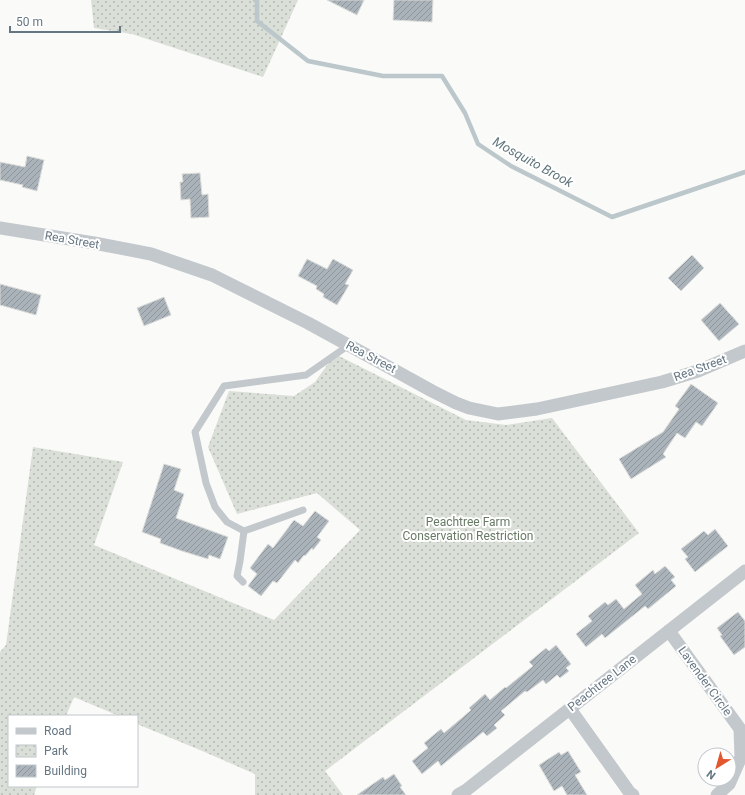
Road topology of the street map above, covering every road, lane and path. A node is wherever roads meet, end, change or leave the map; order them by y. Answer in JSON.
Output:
{"nodes":[{"id":1,"x":0,"y":228,"type":"edge"},
{"id":2,"x":349,"y":345,"type":"junction"},
{"id":3,"x":745,"y":351,"type":"edge"},
{"id":4,"x":303,"y":510,"type":"dead end"},
{"id":5,"x":244,"y":531,"type":"junction"},
{"id":6,"x":745,"y":571,"type":"edge"},
{"id":7,"x":243,"y":582,"type":"dead end"},
{"id":8,"x":669,"y":631,"type":"junction"},
{"id":9,"x":570,"y":709,"type":"junction"},
{"id":10,"x":458,"y":795,"type":"edge"},
{"id":11,"x":633,"y":795,"type":"edge"},
{"id":12,"x":717,"y":795,"type":"edge"}],
"edges":[{"from":1,"to":2,"type":"street","name":"Rea Street"},
{"from":2,"to":3,"type":"street","name":"Rea Street"},
{"from":2,"to":5,"type":"lane"},
{"from":4,"to":5,"type":"lane"},
{"from":5,"to":7,"type":"lane"},
{"from":6,"to":8,"type":"street","name":"Peachtree Lane"},
{"from":8,"to":9,"type":"street","name":"Peachtree Lane"},
{"from":8,"to":12,"type":"street","name":"Lavender Circle"},
{"from":9,"to":10,"type":"street","name":"Peachtree Lane"},
{"from":9,"to":11,"type":"street"}]}
